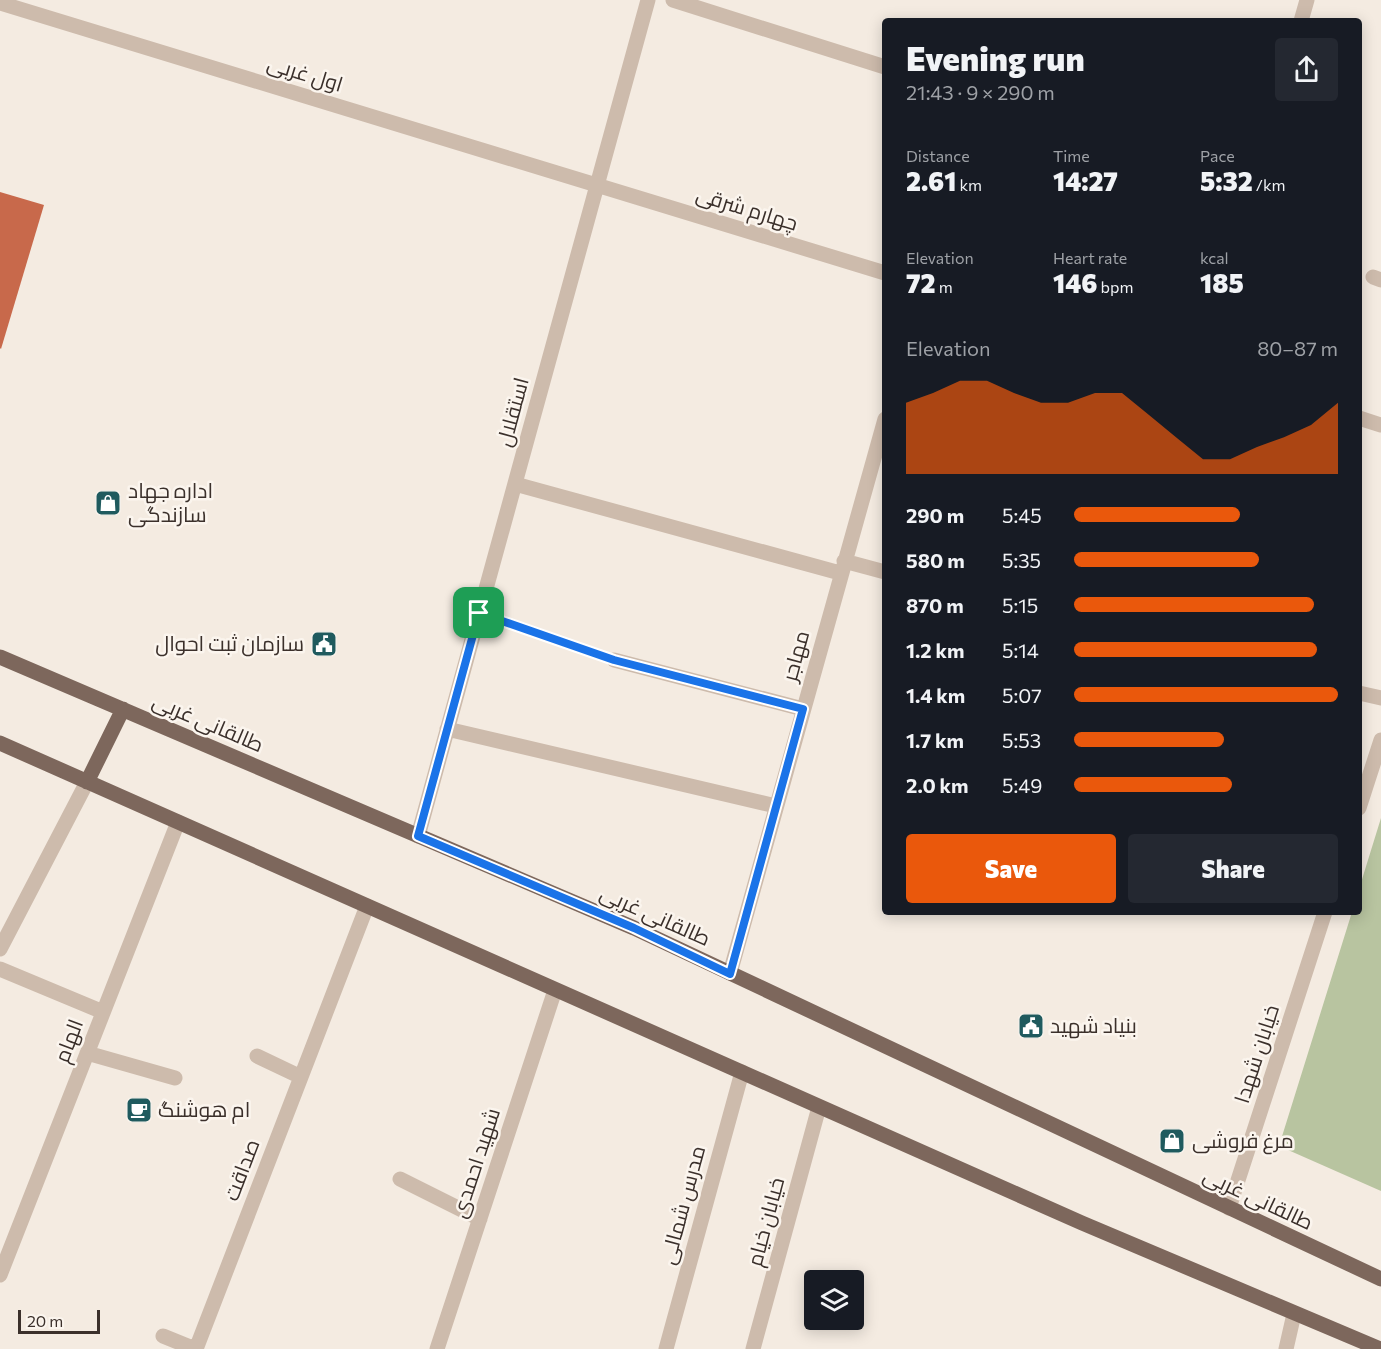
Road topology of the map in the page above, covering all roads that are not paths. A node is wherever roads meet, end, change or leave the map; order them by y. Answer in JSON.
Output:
{"nodes":[{"id":1,"x":648,"y":0,"type":"edge"},
{"id":2,"x":673,"y":0,"type":"edge"},
{"id":3,"x":1306,"y":0,"type":"edge"},
{"id":4,"x":0,"y":3,"type":"edge"},
{"id":5,"x":1302,"y":18,"type":"edge"},
{"id":6,"x":882,"y":66,"type":"edge"},
{"id":7,"x":597,"y":186,"type":"junction"},
{"id":8,"x":882,"y":272,"type":"edge"},
{"id":9,"x":1362,"y":419,"type":"edge"},
{"id":10,"x":1381,"y":425,"type":"edge"},
{"id":11,"x":882,"y":428,"type":"edge"},
{"id":12,"x":515,"y":484,"type":"junction"},
{"id":13,"x":842,"y":567,"type":"junction"},
{"id":14,"x":882,"y":572,"type":"edge"},
{"id":15,"x":0,"y":657,"type":"edge"},
{"id":16,"x":614,"y":660,"type":"road end"},
{"id":17,"x":1362,"y":694,"type":"edge"},
{"id":18,"x":1381,"y":698,"type":"edge"},
{"id":19,"x":803,"y":709,"type":"junction"},
{"id":20,"x":123,"y":710,"type":"junction"},
{"id":21,"x":447,"y":729,"type":"junction"},
{"id":22,"x":1381,"y":740,"type":"edge"},
{"id":23,"x":0,"y":743,"type":"edge"},
{"id":24,"x":87,"y":782,"type":"junction"},
{"id":25,"x":1362,"y":799,"type":"edge"},
{"id":26,"x":776,"y":806,"type":"junction"},
{"id":27,"x":178,"y":822,"type":"junction"},
{"id":28,"x":418,"y":836,"type":"junction"},
{"id":29,"x":367,"y":906,"type":"junction"},
{"id":30,"x":1324,"y":915,"type":"edge"},
{"id":31,"x":0,"y":949,"type":"edge"},
{"id":32,"x":0,"y":969,"type":"edge"},
{"id":33,"x":730,"y":974,"type":"junction"},
{"id":34,"x":555,"y":990,"type":"junction"},
{"id":35,"x":103,"y":1012,"type":"junction"},
{"id":36,"x":87,"y":1053,"type":"junction"},
{"id":37,"x":257,"y":1056,"type":"dead end"},
{"id":38,"x":742,"y":1072,"type":"junction"},
{"id":39,"x":301,"y":1077,"type":"junction"},
{"id":40,"x":175,"y":1078,"type":"dead end"},
{"id":41,"x":819,"y":1107,"type":"junction"},
{"id":42,"x":400,"y":1179,"type":"dead end"},
{"id":43,"x":1229,"y":1208,"type":"junction"},
{"id":44,"x":480,"y":1219,"type":"junction"},
{"id":45,"x":0,"y":1275,"type":"edge"},
{"id":46,"x":1381,"y":1279,"type":"edge"},
{"id":47,"x":1294,"y":1314,"type":"junction"},
{"id":48,"x":163,"y":1336,"type":"dead end"},
{"id":49,"x":195,"y":1349,"type":"edge"},
{"id":50,"x":437,"y":1349,"type":"edge"},
{"id":51,"x":666,"y":1349,"type":"edge"},
{"id":52,"x":753,"y":1349,"type":"edge"},
{"id":53,"x":1286,"y":1349,"type":"edge"},
{"id":54,"x":1380,"y":1349,"type":"edge"}],
"edges":[{"from":1,"to":7,"type":"street","name":"استقلال"},
{"from":2,"to":6,"type":"street"},
{"from":3,"to":5,"type":"street"},
{"from":4,"to":7,"type":"street","name":"اول غربی"},
{"from":7,"to":8,"type":"street","name":"چهارم شرقی"},
{"from":7,"to":12,"type":"street","name":"استقلال"},
{"from":9,"to":10,"type":"street"},
{"from":11,"to":13,"type":"street","name":"مهاجر"},
{"from":12,"to":13,"type":"street"},
{"from":12,"to":21,"type":"street","name":"استقلال"},
{"from":13,"to":14,"type":"street"},
{"from":13,"to":19,"type":"street","name":"مهاجر"},
{"from":15,"to":20,"type":"main road","name":"طالقانی غربی"},
{"from":16,"to":19,"type":"street"},
{"from":17,"to":18,"type":"street"},
{"from":19,"to":26,"type":"street","name":"مهاجر"},
{"from":20,"to":24,"type":"main road"},
{"from":20,"to":28,"type":"main road","name":"طالقانی غربی"},
{"from":21,"to":26,"type":"street"},
{"from":21,"to":28,"type":"street","name":"استقلال"},
{"from":22,"to":25,"type":"street"},
{"from":23,"to":24,"type":"main road"},
{"from":24,"to":27,"type":"main road"},
{"from":24,"to":31,"type":"street"},
{"from":26,"to":33,"type":"street","name":"مهاجر"},
{"from":27,"to":29,"type":"main road"},
{"from":27,"to":35,"type":"street","name":"الهام"},
{"from":28,"to":33,"type":"main road","name":"طالقانی غربی"},
{"from":29,"to":34,"type":"main road"},
{"from":29,"to":39,"type":"street","name":"صداقت"},
{"from":30,"to":43,"type":"street","name":"خیابان شهدا"},
{"from":32,"to":35,"type":"street"},
{"from":33,"to":43,"type":"main road","name":"طالقانی غربی"},
{"from":34,"to":38,"type":"main road"},
{"from":34,"to":44,"type":"street","name":"شهید احمدی"},
{"from":35,"to":36,"type":"street","name":"الهام"},
{"from":36,"to":40,"type":"street"},
{"from":36,"to":45,"type":"street","name":"الهام"},
{"from":37,"to":39,"type":"street"},
{"from":38,"to":41,"type":"main road"},
{"from":38,"to":51,"type":"street","name":"مدرس شمالی"},
{"from":39,"to":49,"type":"street","name":"صداقت"},
{"from":41,"to":47,"type":"main road"},
{"from":41,"to":52,"type":"street","name":"خیابان خیام"},
{"from":42,"to":44,"type":"street"},
{"from":43,"to":46,"type":"main road","name":"طالقانی غربی"},
{"from":44,"to":50,"type":"street","name":"شهید احمدی"},
{"from":47,"to":53,"type":"street"},
{"from":47,"to":54,"type":"main road"},
{"from":48,"to":49,"type":"street"}]}
